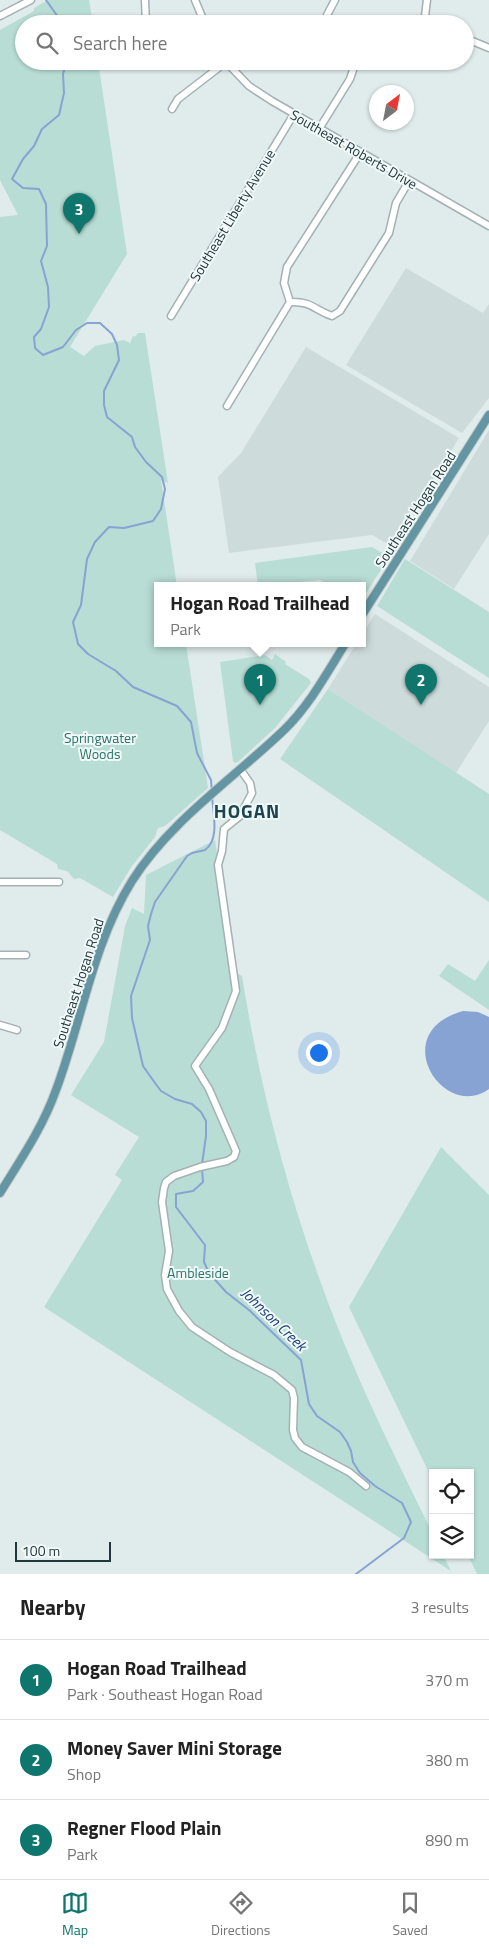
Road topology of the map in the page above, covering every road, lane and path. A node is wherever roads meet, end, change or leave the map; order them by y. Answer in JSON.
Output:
{"nodes":[{"id":1,"x":31,"y":0,"type":"edge"},
{"id":2,"x":145,"y":0,"type":"edge"},
{"id":3,"x":195,"y":0,"type":"edge"},
{"id":4,"x":335,"y":0,"type":"edge"},
{"id":5,"x":427,"y":0,"type":"edge"},
{"id":6,"x":146,"y":15,"type":"edge"},
{"id":7,"x":201,"y":15,"type":"edge"},
{"id":8,"x":327,"y":15,"type":"edge"},
{"id":9,"x":425,"y":15,"type":"edge"},
{"id":10,"x":0,"y":16,"type":"edge"},
{"id":11,"x":474,"y":42,"type":"edge"},
{"id":12,"x":489,"y":48,"type":"edge"},
{"id":13,"x":215,"y":70,"type":"edge"},
{"id":14,"x":233,"y":70,"type":"edge"},
{"id":15,"x":353,"y":70,"type":"edge"},
{"id":16,"x":172,"y":109,"type":"dead end"},
{"id":17,"x":294,"y":114,"type":"junction"},
{"id":18,"x":318,"y":129,"type":"junction"},
{"id":19,"x":360,"y":153,"type":"junction"},
{"id":20,"x":409,"y":181,"type":"junction"},
{"id":21,"x":489,"y":226,"type":"edge"},
{"id":22,"x":290,"y":302,"type":"junction"},
{"id":23,"x":171,"y":316,"type":"dead end"},
{"id":24,"x":227,"y":406,"type":"dead end"},
{"id":25,"x":489,"y":415,"type":"edge"},
{"id":26,"x":366,"y":609,"type":"edge"},
{"id":27,"x":343,"y":647,"type":"edge"},
{"id":28,"x":240,"y":769,"type":"junction"},
{"id":29,"x":0,"y":882,"type":"edge"},
{"id":30,"x":59,"y":882,"type":"dead end"},
{"id":31,"x":0,"y":954,"type":"edge"},
{"id":32,"x":26,"y":955,"type":"dead end"},
{"id":33,"x":0,"y":1025,"type":"edge"},
{"id":34,"x":17,"y":1030,"type":"dead end"},
{"id":35,"x":0,"y":1192,"type":"edge"},
{"id":36,"x":366,"y":1486,"type":"dead end"}],
"edges":[{"from":1,"to":10,"type":"street"},
{"from":2,"to":6,"type":"street"},
{"from":3,"to":7,"type":"street"},
{"from":4,"to":8,"type":"street"},
{"from":5,"to":9,"type":"street"},
{"from":11,"to":12,"type":"street"},
{"from":13,"to":16,"type":"street"},
{"from":14,"to":17,"type":"street","name":"Southeast Roberts Drive"},
{"from":15,"to":18,"type":"street"},
{"from":17,"to":18,"type":"street","name":"Southeast Roberts Drive"},
{"from":17,"to":23,"type":"street","name":"Southeast Liberty Avenue"},
{"from":18,"to":19,"type":"street","name":"Southeast Roberts Drive"},
{"from":19,"to":20,"type":"street","name":"Southeast Roberts Drive"},
{"from":19,"to":22,"type":"street"},
{"from":20,"to":21,"type":"street","name":"Southeast Roberts Drive"},
{"from":20,"to":22,"type":"street"},
{"from":22,"to":24,"type":"street"},
{"from":25,"to":26,"type":"main road","name":"Southeast Hogan Road"},
{"from":27,"to":28,"type":"main road","name":"Southeast Hogan Road"},
{"from":28,"to":35,"type":"main road","name":"Southeast Hogan Road"},
{"from":28,"to":36,"type":"street"},
{"from":29,"to":30,"type":"street"},
{"from":31,"to":32,"type":"street"},
{"from":33,"to":34,"type":"street"}]}
